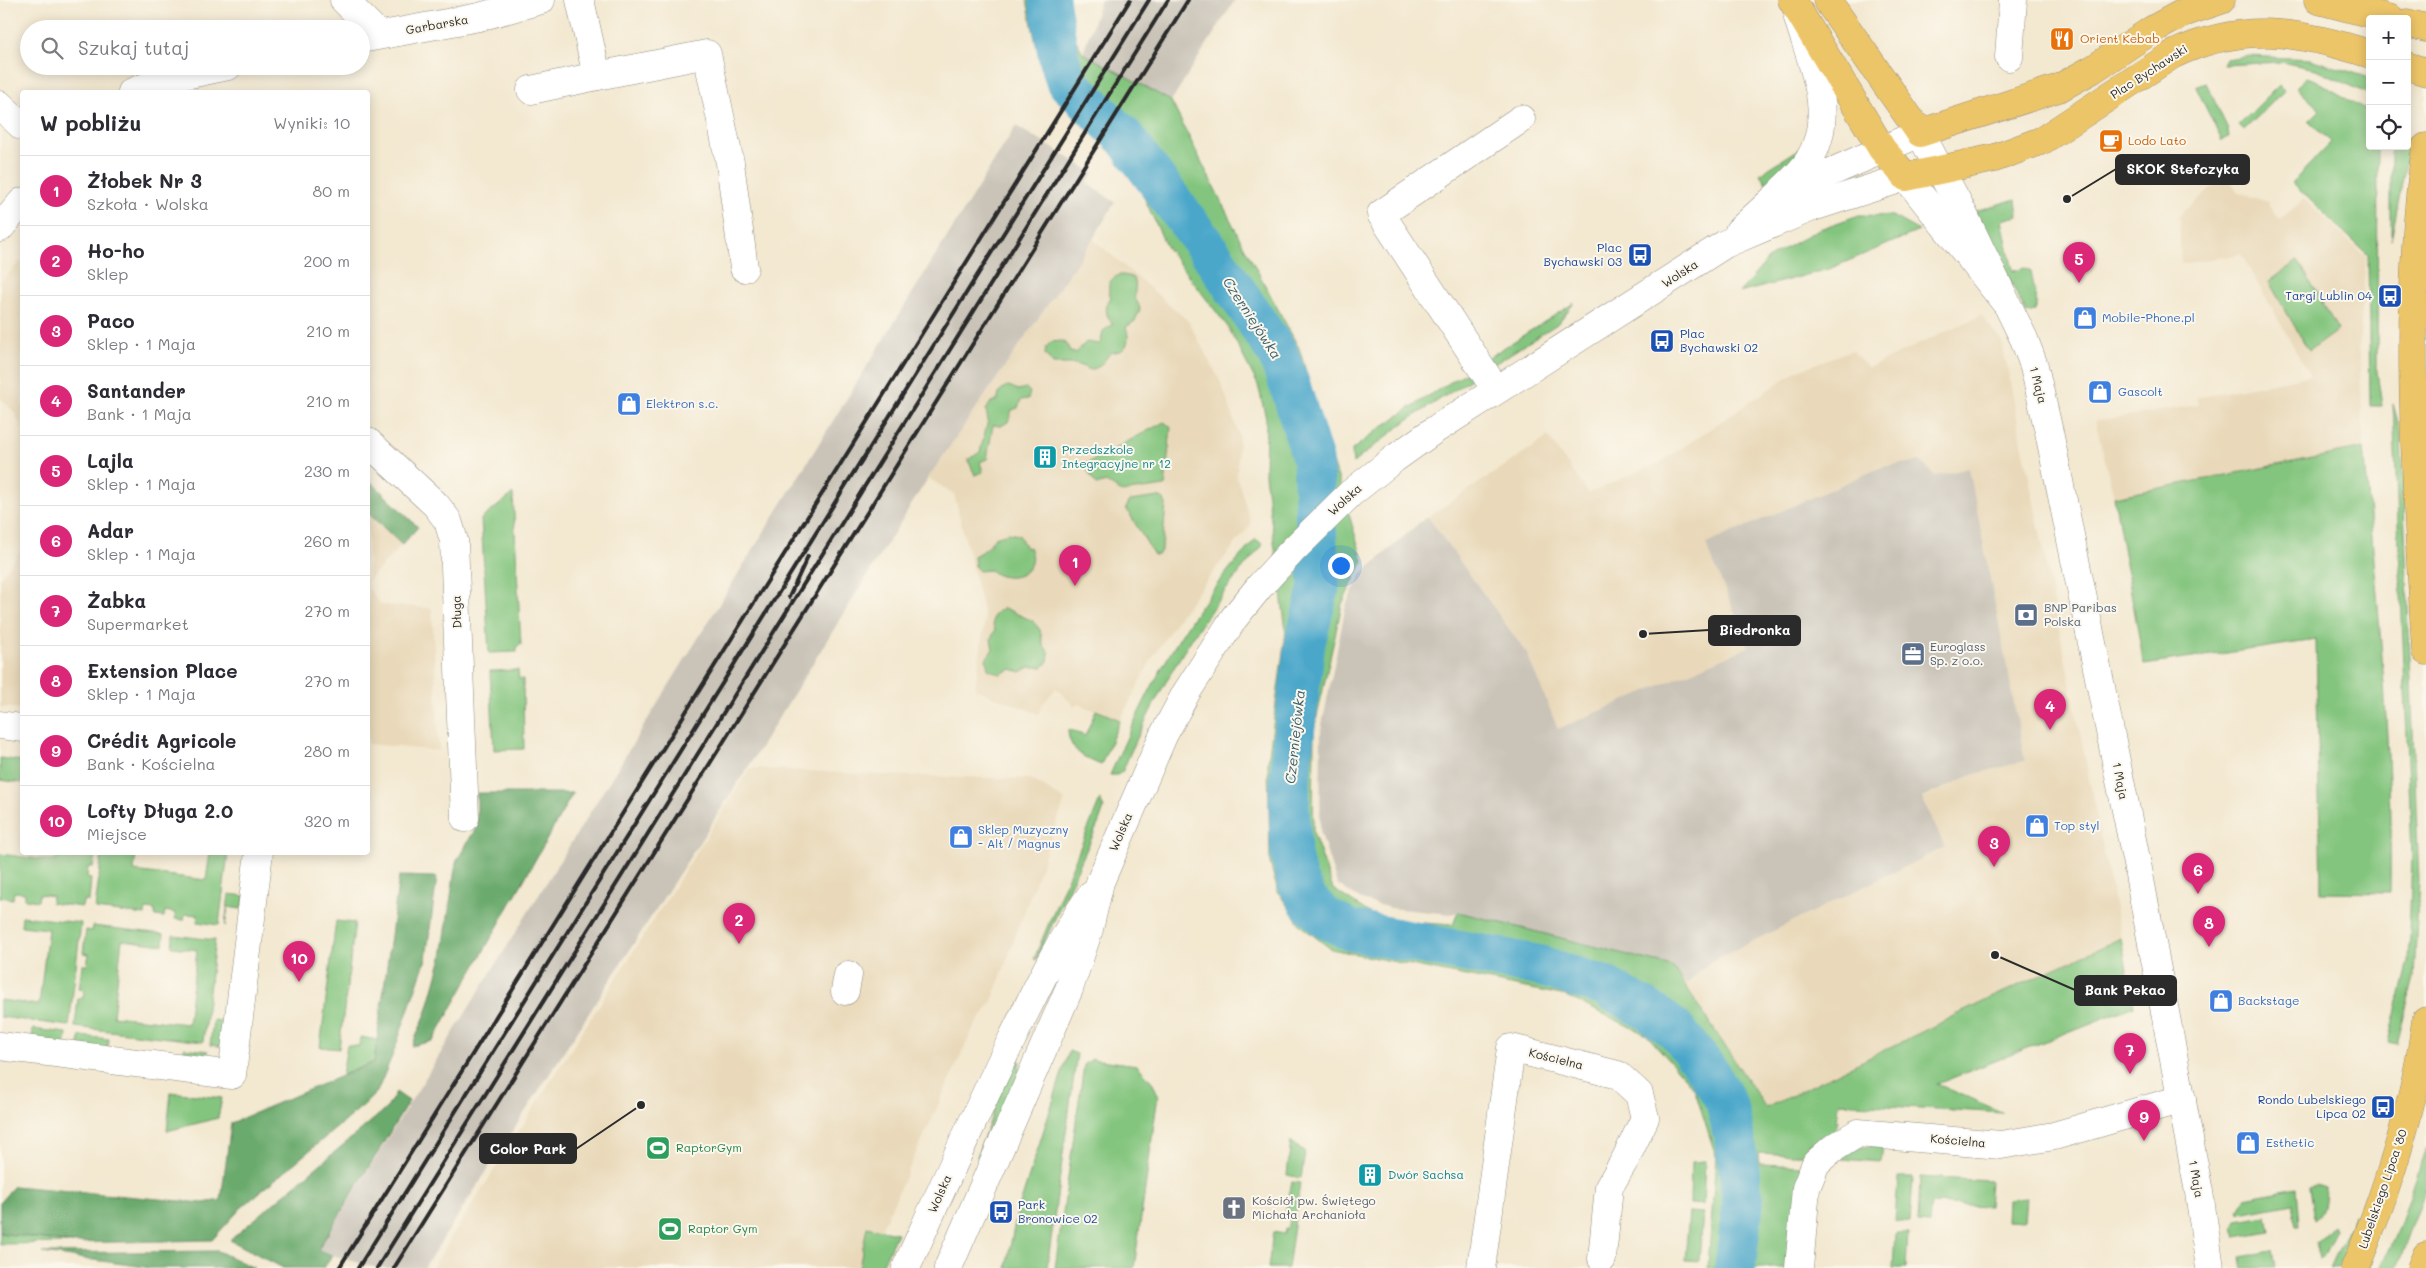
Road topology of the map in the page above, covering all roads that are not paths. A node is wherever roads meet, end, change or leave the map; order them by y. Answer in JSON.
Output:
{"nodes":[{"id":1,"x":344,"y":0,"type":"edge"},
{"id":2,"x":541,"y":0,"type":"edge"},
{"id":3,"x":580,"y":0,"type":"edge"},
{"id":4,"x":1827,"y":0,"type":"edge"},
{"id":5,"x":2013,"y":0,"type":"edge"},
{"id":6,"x":2221,"y":0,"type":"edge"},
{"id":7,"x":2318,"y":0,"type":"edge"},
{"id":8,"x":1793,"y":2,"type":"edge"},
{"id":9,"x":2376,"y":15,"type":"edge"},
{"id":10,"x":358,"y":20,"type":"edge"},
{"id":11,"x":2411,"y":24,"type":"edge"},
{"id":12,"x":2426,"y":28,"type":"edge"},
{"id":13,"x":370,"y":37,"type":"edge"},
{"id":14,"x":2366,"y":53,"type":"edge"},
{"id":15,"x":2010,"y":57,"type":"dead end"},
{"id":16,"x":2411,"y":67,"type":"edge"},
{"id":17,"x":2426,"y":72,"type":"edge"},
{"id":18,"x":185,"y":75,"type":"edge"},
{"id":19,"x":597,"y":76,"type":"junction"},
{"id":20,"x":137,"y":90,"type":"edge"},
{"id":21,"x":531,"y":90,"type":"dead end"},
{"id":22,"x":0,"y":105,"type":"edge"},
{"id":23,"x":1521,"y":119,"type":"dead end"},
{"id":24,"x":20,"y":124,"type":"edge"},
{"id":25,"x":1920,"y":133,"type":"junction"},
{"id":26,"x":2426,"y":147,"type":"edge"},
{"id":27,"x":1882,"y":149,"type":"junction"},
{"id":28,"x":1941,"y":170,"type":"junction"},
{"id":29,"x":1906,"y":177,"type":"junction"},
{"id":30,"x":1777,"y":196,"type":"junction"},
{"id":31,"x":20,"y":204,"type":"edge"},
{"id":32,"x":0,"y":228,"type":"edge"},
{"id":33,"x":1725,"y":244,"type":"junction"},
{"id":34,"x":744,"y":268,"type":"dead end"},
{"id":35,"x":2005,"y":302,"type":"junction"},
{"id":36,"x":1496,"y":390,"type":"junction"},
{"id":37,"x":370,"y":444,"type":"edge"},
{"id":38,"x":2426,"y":651,"type":"edge"},
{"id":39,"x":0,"y":725,"type":"edge"},
{"id":40,"x":20,"y":728,"type":"edge"},
{"id":41,"x":465,"y":818,"type":"dead end"},
{"id":42,"x":258,"y":855,"type":"edge"},
{"id":43,"x":1100,"y":882,"type":"junction"},
{"id":44,"x":2426,"y":1021,"type":"edge"},
{"id":45,"x":1018,"y":1026,"type":"junction"},
{"id":46,"x":1048,"y":1038,"type":"junction"},
{"id":47,"x":0,"y":1046,"type":"edge"},
{"id":48,"x":2182,"y":1099,"type":"junction"},
{"id":49,"x":2426,"y":1256,"type":"edge"},
{"id":50,"x":1602,"y":1258,"type":"dead end"},
{"id":51,"x":906,"y":1268,"type":"edge"},
{"id":52,"x":948,"y":1268,"type":"edge"},
{"id":53,"x":1481,"y":1268,"type":"edge"},
{"id":54,"x":1798,"y":1268,"type":"edge"},
{"id":55,"x":2210,"y":1268,"type":"edge"},
{"id":56,"x":2355,"y":1268,"type":"edge"},
{"id":57,"x":2421,"y":1268,"type":"edge"}],
"edges":[{"from":1,"to":10,"type":"street"},
{"from":2,"to":13,"type":"street","name":"Garbarska"},
{"from":3,"to":19,"type":"street"},
{"from":4,"to":25,"type":"main road"},
{"from":5,"to":15,"type":"street"},
{"from":6,"to":25,"type":"main road"},
{"from":7,"to":9,"type":"main road"},
{"from":8,"to":27,"type":"main road"},
{"from":8,"to":30,"type":"street"},
{"from":11,"to":12,"type":"main road"},
{"from":14,"to":28,"type":"main road","name":"Plac Bychawski"},
{"from":16,"to":17,"type":"main road"},
{"from":18,"to":20,"type":"street"},
{"from":19,"to":21,"type":"street"},
{"from":19,"to":34,"type":"street"},
{"from":22,"to":24,"type":"street"},
{"from":23,"to":36,"type":"street"},
{"from":25,"to":27,"type":"street"},
{"from":25,"to":28,"type":"street"},
{"from":26,"to":38,"type":"main road"},
{"from":27,"to":29,"type":"main road"},
{"from":27,"to":30,"type":"street","name":"Wolska"},
{"from":28,"to":29,"type":"main road","name":"Plac Bychawski"},
{"from":28,"to":35,"type":"street","name":"1 Maja"},
{"from":29,"to":33,"type":"street","name":"Wolska"},
{"from":29,"to":35,"type":"street","name":"1 Maja"},
{"from":30,"to":33,"type":"street","name":"Wolska"},
{"from":31,"to":32,"type":"street"},
{"from":33,"to":36,"type":"street","name":"Wolska"},
{"from":35,"to":48,"type":"street","name":"1 Maja"},
{"from":36,"to":43,"type":"street","name":"Wolska"},
{"from":37,"to":41,"type":"street","name":"Długa"},
{"from":39,"to":40,"type":"street"},
{"from":42,"to":47,"type":"street"},
{"from":43,"to":45,"type":"street","name":"Wolska"},
{"from":43,"to":46,"type":"street","name":"Wolska"},
{"from":44,"to":56,"type":"main road","name":"Lubelskiego Lipca '80"},
{"from":45,"to":46,"type":"street"},
{"from":45,"to":51,"type":"street","name":"Wolska"},
{"from":46,"to":52,"type":"street","name":"Wolska"},
{"from":48,"to":54,"type":"street","name":"Kościelna"},
{"from":48,"to":55,"type":"street","name":"1 Maja"},
{"from":49,"to":57,"type":"main road"},
{"from":50,"to":53,"type":"street","name":"Kościelna"}]}
